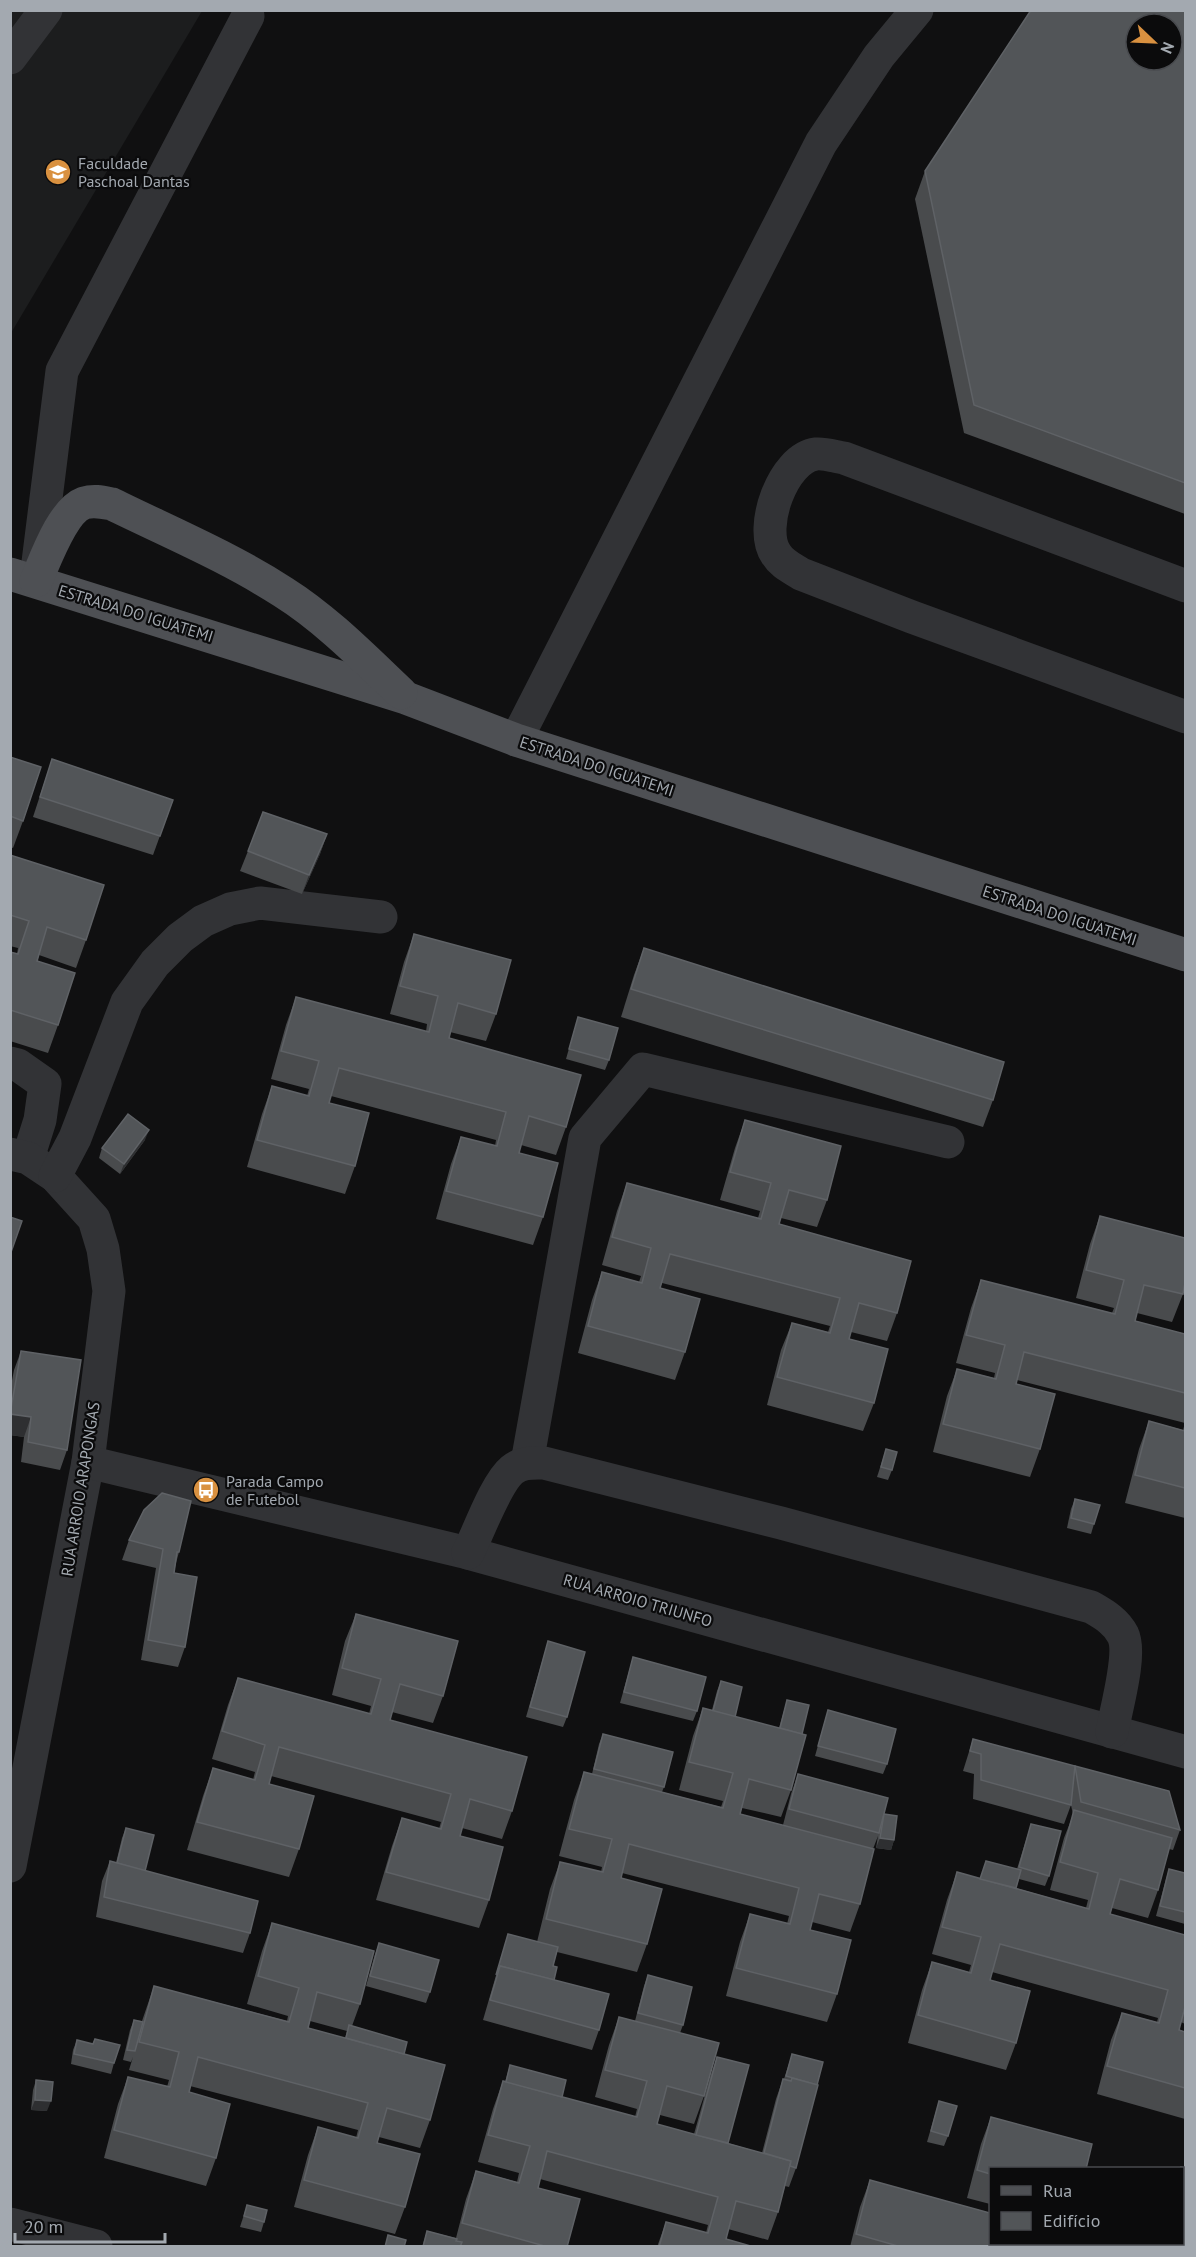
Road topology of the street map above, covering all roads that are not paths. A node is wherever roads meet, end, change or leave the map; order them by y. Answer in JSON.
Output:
{"nodes":[{"id":1,"x":46,"y":10,"type":"edge"},
{"id":2,"x":917,"y":10,"type":"edge"},
{"id":3,"x":248,"y":16,"type":"dead end"},
{"id":4,"x":10,"y":58,"type":"edge"},
{"id":5,"x":23,"y":578,"type":"edge"},
{"id":6,"x":1185,"y":586,"type":"edge"},
{"id":7,"x":406,"y":698,"type":"junction"},
{"id":8,"x":1185,"y":717,"type":"edge"},
{"id":9,"x":516,"y":740,"type":"junction"},
{"id":10,"x":381,"y":917,"type":"dead end"},
{"id":11,"x":1185,"y":955,"type":"edge"},
{"id":12,"x":10,"y":1063,"type":"edge"},
{"id":13,"x":948,"y":1142,"type":"dead end"},
{"id":14,"x":19,"y":1156,"type":"edge"},
{"id":15,"x":55,"y":1176,"type":"junction"},
{"id":16,"x":88,"y":1462,"type":"junction"},
{"id":17,"x":527,"y":1463,"type":"junction"},
{"id":18,"x":468,"y":1553,"type":"junction"},
{"id":19,"x":1112,"y":1732,"type":"junction"},
{"id":20,"x":1185,"y":1752,"type":"edge"},
{"id":21,"x":10,"y":1866,"type":"edge"},
{"id":22,"x":10,"y":2224,"type":"edge"},
{"id":23,"x":96,"y":2247,"type":"edge"}],
"edges":[{"from":1,"to":4,"type":"street"},
{"from":2,"to":9,"type":"street"},
{"from":3,"to":5,"type":"street"},
{"from":5,"to":7,"type":"main road","name":"ESTRADA DO IGUATEMI"},
{"from":5,"to":7,"type":"main road"},
{"from":6,"to":8,"type":"street"},
{"from":7,"to":9,"type":"main road","name":"ESTRADA DO IGUATEMI"},
{"from":9,"to":11,"type":"main road","name":"ESTRADA DO IGUATEMI"},
{"from":10,"to":15,"type":"street"},
{"from":12,"to":14,"type":"street"},
{"from":13,"to":17,"type":"street"},
{"from":14,"to":15,"type":"street","name":"RUA ARROIO ARAPONGAS"},
{"from":15,"to":16,"type":"street","name":"RUA ARROIO ARAPONGAS"},
{"from":16,"to":18,"type":"street","name":"RUA ARROIO TRIUNFO"},
{"from":16,"to":21,"type":"street","name":"RUA ARROIO ARAPONGAS"},
{"from":17,"to":18,"type":"street"},
{"from":17,"to":19,"type":"street"},
{"from":18,"to":19,"type":"street","name":"RUA ARROIO TRIUNFO"},
{"from":19,"to":20,"type":"street","name":"RUA ARROIO TRIUNFO"},
{"from":22,"to":23,"type":"street"}]}
